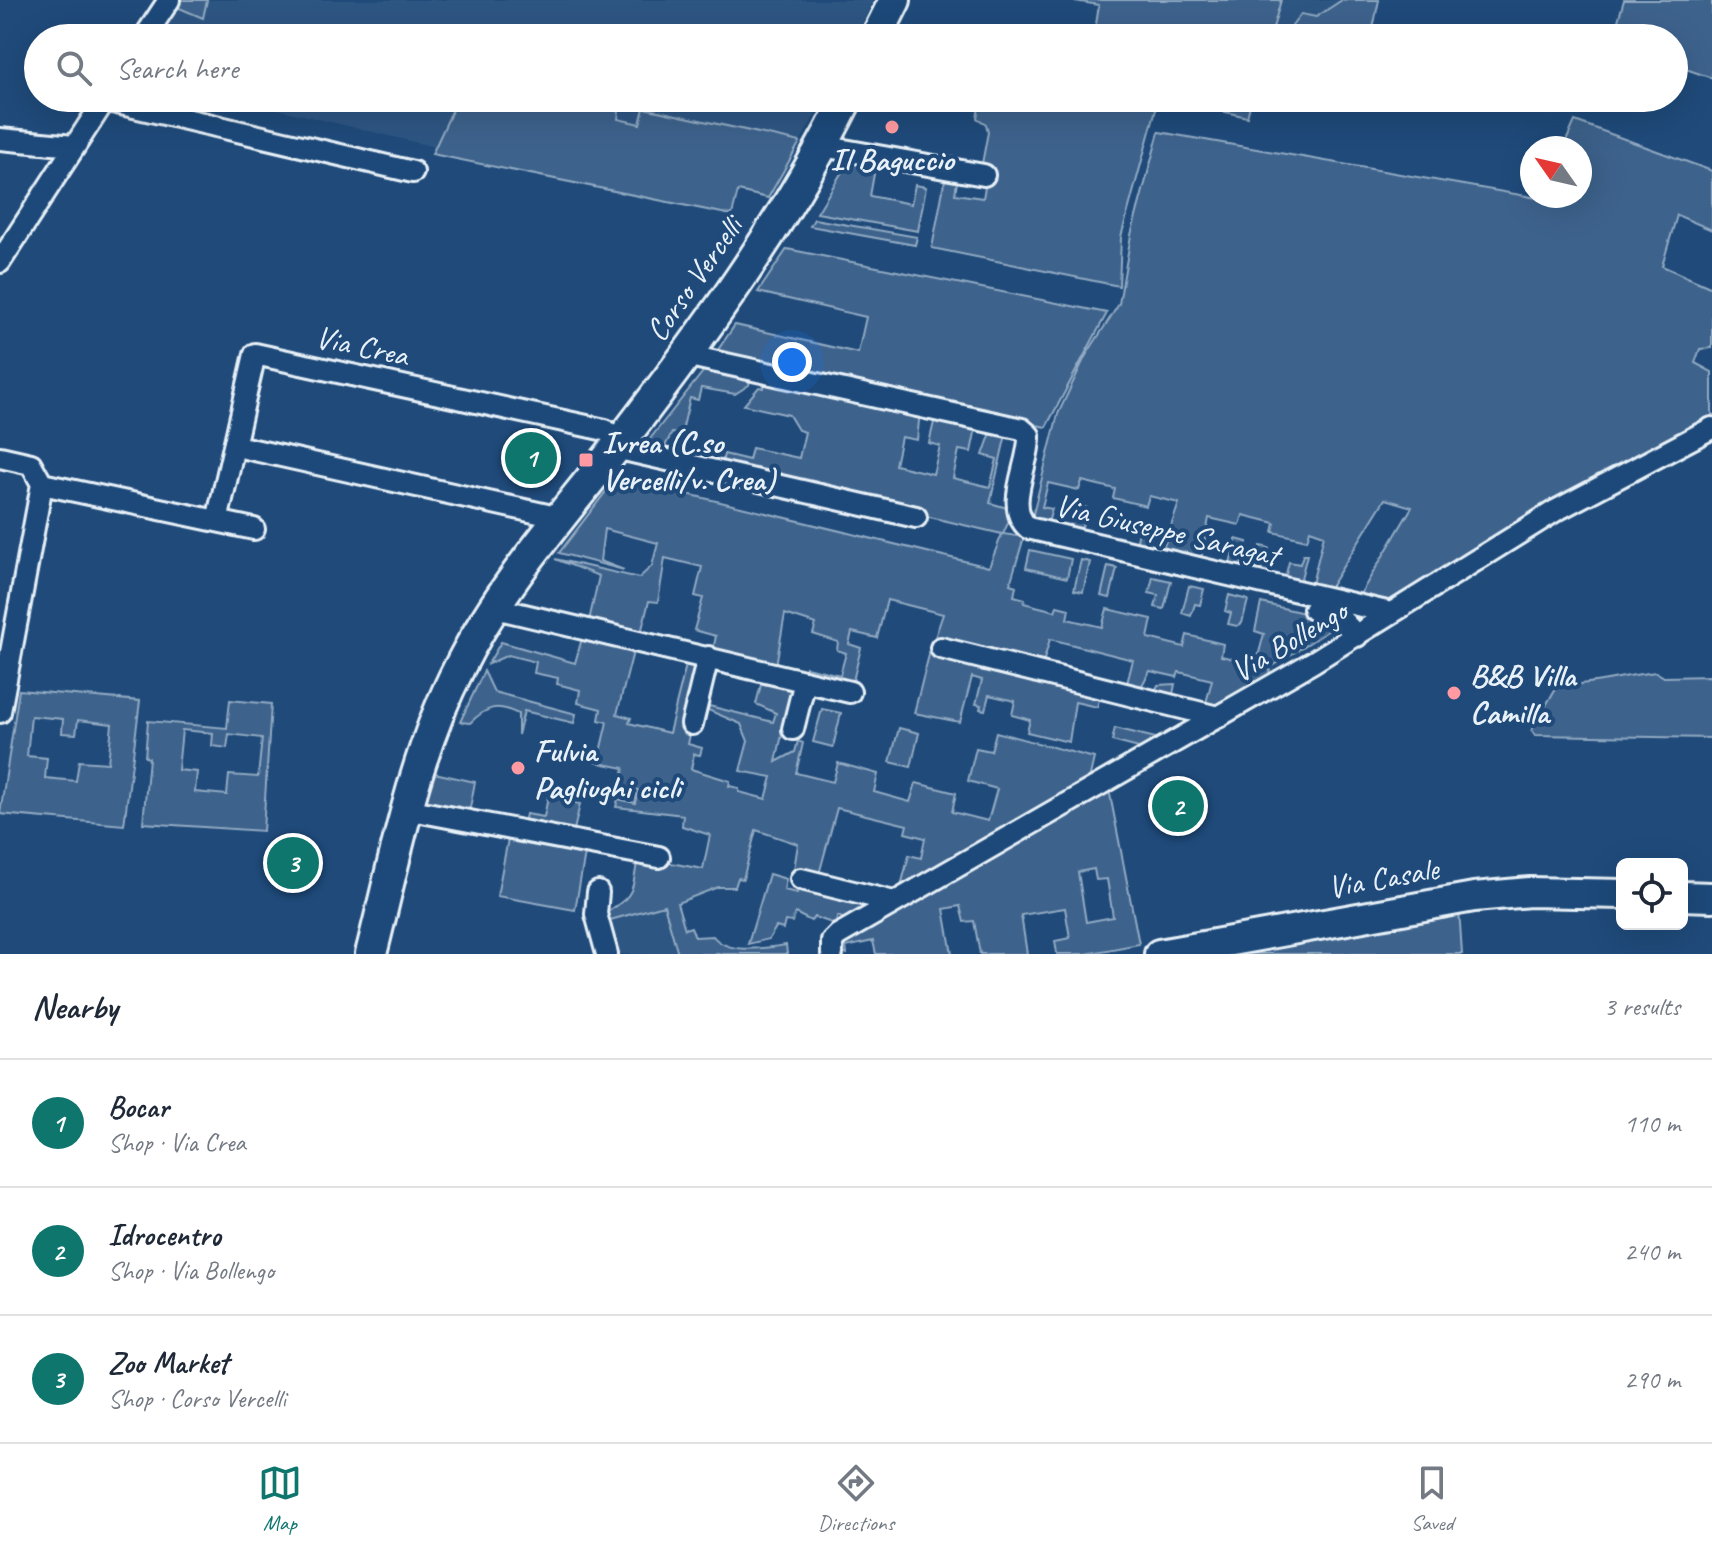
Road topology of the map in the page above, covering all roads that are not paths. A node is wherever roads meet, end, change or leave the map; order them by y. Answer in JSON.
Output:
{"nodes":[{"id":1,"x":169,"y":0,"type":"edge"},
{"id":2,"x":895,"y":0,"type":"edge"},
{"id":3,"x":153,"y":24,"type":"edge"},
{"id":4,"x":883,"y":24,"type":"edge"},
{"id":5,"x":96,"y":112,"type":"edge"},
{"id":6,"x":160,"y":112,"type":"edge"},
{"id":7,"x":840,"y":112,"type":"edge"},
{"id":8,"x":0,"y":139,"type":"edge"},
{"id":9,"x":74,"y":146,"type":"junction"},
{"id":10,"x":822,"y":146,"type":"junction"},
{"id":11,"x":413,"y":172,"type":"dead end"},
{"id":12,"x":984,"y":175,"type":"dead end"},
{"id":13,"x":0,"y":262,"type":"edge"},
{"id":14,"x":685,"y":355,"type":"junction"},
{"id":15,"x":1712,"y":428,"type":"edge"},
{"id":16,"x":618,"y":445,"type":"junction"},
{"id":17,"x":245,"y":448,"type":"dead end"},
{"id":18,"x":0,"y":457,"type":"edge"},
{"id":19,"x":42,"y":484,"type":"junction"},
{"id":20,"x":916,"y":517,"type":"dead end"},
{"id":21,"x":561,"y":518,"type":"junction"},
{"id":22,"x":217,"y":521,"type":"junction"},
{"id":23,"x":254,"y":529,"type":"dead end"},
{"id":24,"x":1030,"y":543,"type":"dead end"},
{"id":25,"x":495,"y":608,"type":"junction"},
{"id":26,"x":1391,"y":613,"type":"junction"},
{"id":27,"x":1357,"y":636,"type":"junction"},
{"id":28,"x":941,"y":648,"type":"dead end"},
{"id":29,"x":708,"y":657,"type":"junction"},
{"id":30,"x":807,"y":691,"type":"junction"},
{"id":31,"x":850,"y":692,"type":"dead end"},
{"id":32,"x":0,"y":712,"type":"edge"},
{"id":33,"x":1218,"y":717,"type":"junction"},
{"id":34,"x":692,"y":724,"type":"dead end"},
{"id":35,"x":793,"y":729,"type":"dead end"},
{"id":36,"x":406,"y":809,"type":"junction"},
{"id":37,"x":659,"y":857,"type":"dead end"},
{"id":38,"x":801,"y":879,"type":"dead end"},
{"id":39,"x":598,"y":892,"type":"dead end"},
{"id":40,"x":1616,"y":894,"type":"edge"},
{"id":41,"x":1688,"y":896,"type":"edge"},
{"id":42,"x":1712,"y":897,"type":"edge"},
{"id":43,"x":894,"y":902,"type":"junction"},
{"id":44,"x":371,"y":954,"type":"edge"},
{"id":45,"x":607,"y":954,"type":"edge"},
{"id":46,"x":832,"y":954,"type":"edge"},
{"id":47,"x":1159,"y":954,"type":"edge"}],
"edges":[{"from":1,"to":3,"type":"street"},
{"from":2,"to":4,"type":"main road"},
{"from":5,"to":9,"type":"street"},
{"from":6,"to":11,"type":"street"},
{"from":7,"to":10,"type":"main road","name":"Corso Vercelli"},
{"from":8,"to":9,"type":"street"},
{"from":9,"to":13,"type":"street"},
{"from":10,"to":12,"type":"street"},
{"from":10,"to":14,"type":"main road","name":"Corso Vercelli"},
{"from":14,"to":16,"type":"main road","name":"Corso Vercelli"},
{"from":14,"to":26,"type":"street","name":"Via Giuseppe Saragat"},
{"from":15,"to":26,"type":"street","name":"Via Bollengo"},
{"from":16,"to":20,"type":"street"},
{"from":16,"to":21,"type":"main road","name":"Corso Vercelli"},
{"from":16,"to":22,"type":"street","name":"Via Crea"},
{"from":17,"to":21,"type":"street"},
{"from":18,"to":19,"type":"street"},
{"from":19,"to":22,"type":"street"},
{"from":19,"to":32,"type":"street"},
{"from":21,"to":25,"type":"main road","name":"Corso Vercelli"},
{"from":22,"to":23,"type":"street"},
{"from":24,"to":27,"type":"street"},
{"from":25,"to":29,"type":"street"},
{"from":25,"to":36,"type":"main road","name":"Corso Vercelli"},
{"from":26,"to":27,"type":"street","name":"Via Bollengo"},
{"from":27,"to":33,"type":"street","name":"Via Bollengo"},
{"from":28,"to":33,"type":"street"},
{"from":29,"to":30,"type":"street"},
{"from":29,"to":34,"type":"street"},
{"from":30,"to":31,"type":"street"},
{"from":30,"to":35,"type":"street"},
{"from":33,"to":43,"type":"street","name":"Via Bollengo"},
{"from":36,"to":37,"type":"street"},
{"from":36,"to":44,"type":"main road","name":"Corso Vercelli"},
{"from":38,"to":43,"type":"street"},
{"from":39,"to":45,"type":"street"},
{"from":40,"to":47,"type":"main road","name":"Via Casale"},
{"from":41,"to":42,"type":"main road"},
{"from":43,"to":46,"type":"street","name":"Via Bollengo"}]}
